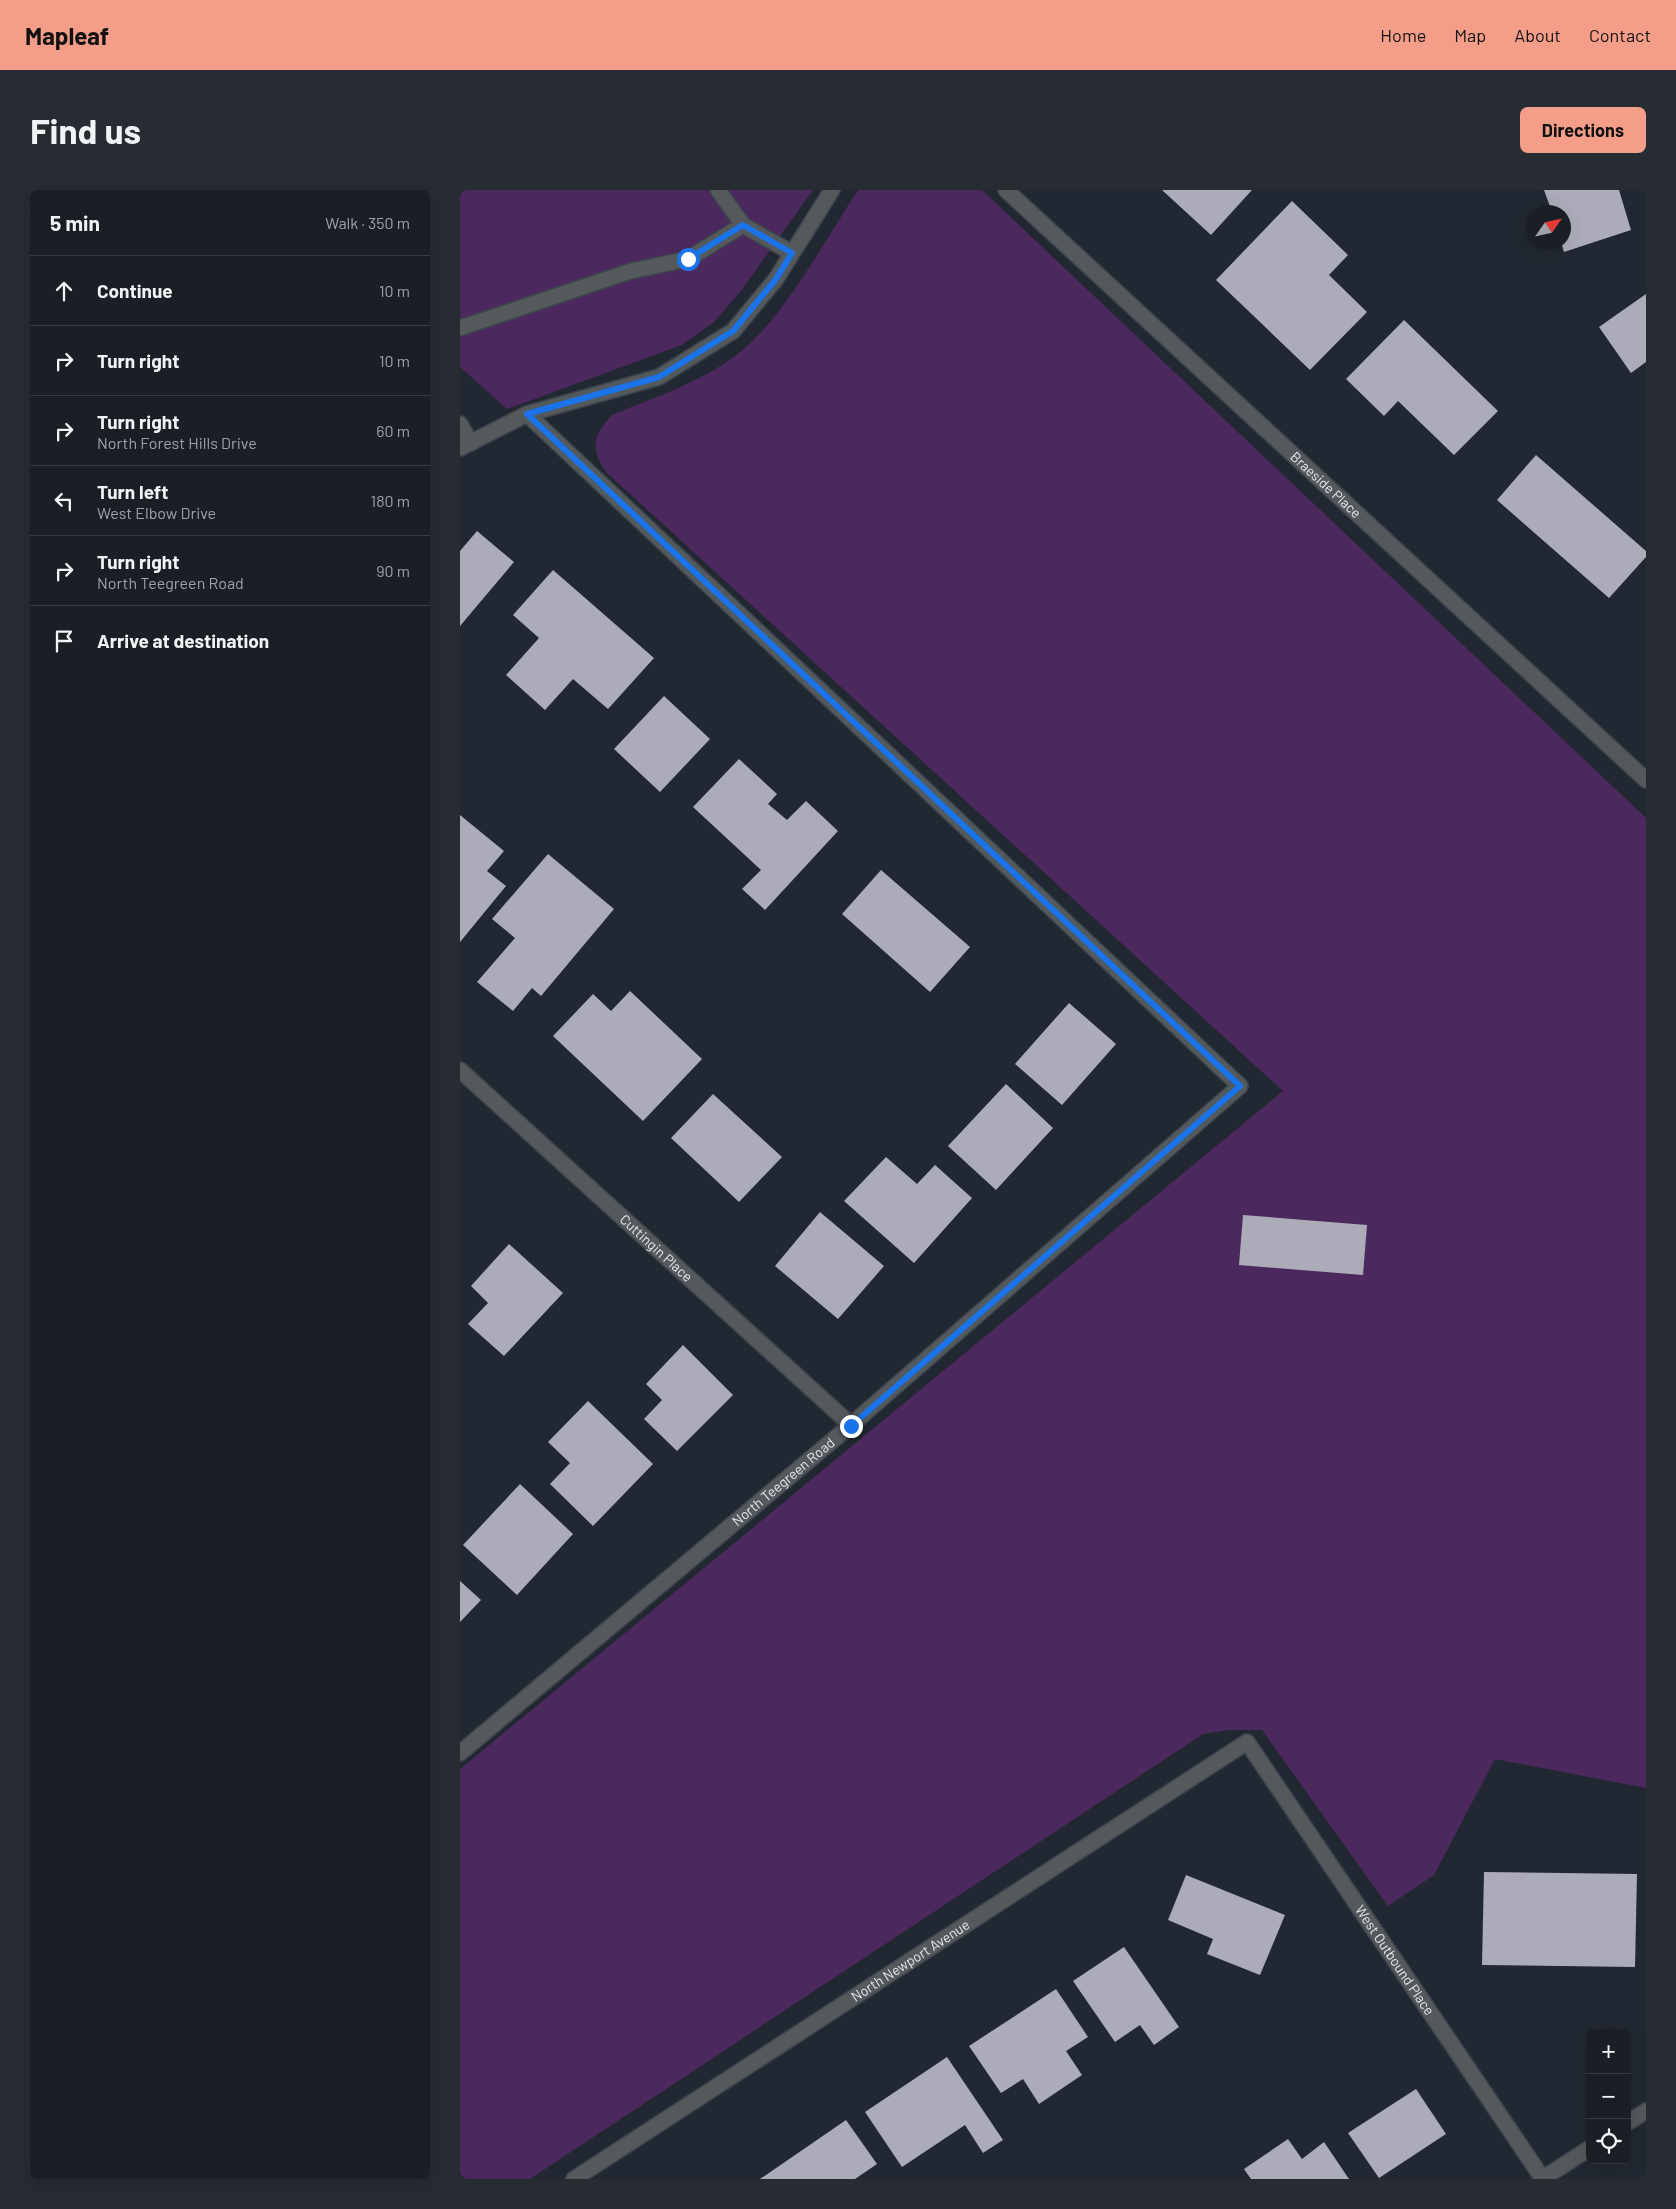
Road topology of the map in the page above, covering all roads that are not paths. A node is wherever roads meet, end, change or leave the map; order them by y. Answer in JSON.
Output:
{"nodes":[{"id":1,"x":718,"y":190,"type":"edge"},
{"id":2,"x":832,"y":190,"type":"edge"},
{"id":3,"x":1006,"y":190,"type":"edge"},
{"id":4,"x":743,"y":225,"type":"junction"},
{"id":5,"x":792,"y":253,"type":"junction"},
{"id":6,"x":460,"y":328,"type":"edge"},
{"id":7,"x":527,"y":414,"type":"junction"},
{"id":8,"x":460,"y":424,"type":"edge"},
{"id":9,"x":465,"y":445,"type":"edge"},
{"id":10,"x":1646,"y":780,"type":"edge"},
{"id":11,"x":460,"y":1070,"type":"edge"},
{"id":12,"x":851,"y":1426,"type":"junction"},
{"id":13,"x":1247,"y":1742,"type":"joint"},
{"id":14,"x":460,"y":1753,"type":"edge"},
{"id":15,"x":1646,"y":2111,"type":"edge"},
{"id":16,"x":1631,"y":2120,"type":"edge"},
{"id":17,"x":1586,"y":2151,"type":"edge"},
{"id":18,"x":574,"y":2179,"type":"edge"},
{"id":19,"x":1543,"y":2179,"type":"edge"}],
"edges":[{"from":1,"to":4,"type":"street"},
{"from":2,"to":5,"type":"street"},
{"from":3,"to":10,"type":"street","name":"Braeside Place"},
{"from":4,"to":5,"type":"street"},
{"from":4,"to":6,"type":"street"},
{"from":5,"to":7,"type":"street"},
{"from":7,"to":9,"type":"street"},
{"from":7,"to":12,"type":"street","name":"North Teegreen Road"},
{"from":8,"to":9,"type":"street"},
{"from":11,"to":12,"type":"street","name":"Cuttingin Place"},
{"from":12,"to":14,"type":"street","name":"North Teegreen Road"},
{"from":13,"to":18,"type":"street","name":"North Newport Avenue"},
{"from":13,"to":19,"type":"street","name":"West Outbound Place"},
{"from":15,"to":16,"type":"street"},
{"from":17,"to":19,"type":"street"}]}
